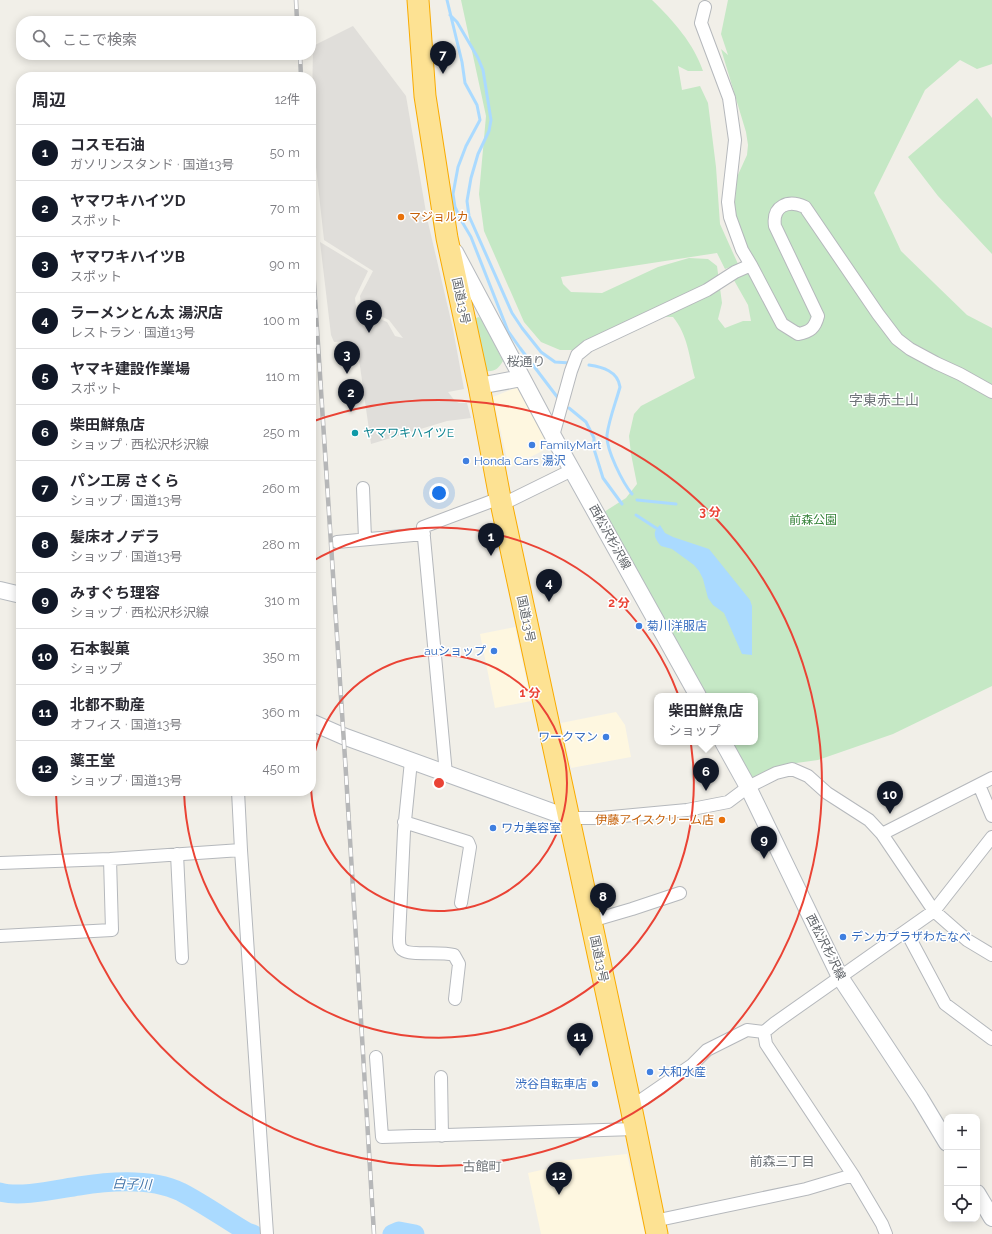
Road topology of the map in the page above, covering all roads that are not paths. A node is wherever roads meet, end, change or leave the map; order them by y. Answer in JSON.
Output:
{"nodes":[{"id":1,"x":418,"y":0,"type":"edge"},
{"id":2,"x":705,"y":7,"type":"dead end"},
{"id":3,"x":448,"y":238,"type":"junction"},
{"id":4,"x":751,"y":265,"type":"junction"},
{"id":5,"x":522,"y":378,"type":"junction"},
{"id":6,"x":479,"y":386,"type":"junction"},
{"id":7,"x":992,"y":392,"type":"edge"},
{"id":8,"x":553,"y":436,"type":"junction"},
{"id":9,"x":572,"y":470,"type":"junction"},
{"id":10,"x":363,"y":488,"type":"dead end"},
{"id":11,"x":500,"y":501,"type":"junction"},
{"id":12,"x":424,"y":534,"type":"junction"},
{"id":13,"x":365,"y":539,"type":"junction"},
{"id":14,"x":337,"y":542,"type":"dead end"},
{"id":15,"x":0,"y":590,"type":"edge"},
{"id":16,"x":16,"y":594,"type":"edge"},
{"id":17,"x":696,"y":693,"type":"edge"},
{"id":18,"x":316,"y":724,"type":"edge"},
{"id":19,"x":725,"y":745,"type":"edge"},
{"id":20,"x":411,"y":761,"type":"junction"},
{"id":21,"x":446,"y":774,"type":"junction"},
{"id":22,"x":992,"y":778,"type":"edge"},
{"id":23,"x":979,"y":785,"type":"junction"},
{"id":24,"x":748,"y":788,"type":"junction"},
{"id":25,"x":238,"y":796,"type":"edge"},
{"id":26,"x":992,"y":816,"type":"edge"},
{"id":27,"x":569,"y":818,"type":"junction"},
{"id":28,"x":404,"y":822,"type":"junction"},
{"id":29,"x":882,"y":834,"type":"junction"},
{"id":30,"x":992,"y":837,"type":"edge"},
{"id":31,"x":241,"y":850,"type":"junction"},
{"id":32,"x":177,"y":854,"type":"junction"},
{"id":33,"x":110,"y":859,"type":"junction"},
{"id":34,"x":0,"y":860,"type":"edge"},
{"id":35,"x":680,"y":893,"type":"dead end"},
{"id":36,"x":461,"y":902,"type":"dead end"},
{"id":37,"x":934,"y":911,"type":"junction"},
{"id":38,"x":591,"y":921,"type":"junction"},
{"id":39,"x":906,"y":931,"type":"junction"},
{"id":40,"x":0,"y":936,"type":"edge"},
{"id":41,"x":992,"y":956,"type":"edge"},
{"id":42,"x":182,"y":958,"type":"dead end"},
{"id":43,"x":840,"y":977,"type":"junction"},
{"id":44,"x":455,"y":999,"type":"dead end"},
{"id":45,"x":764,"y":1032,"type":"junction"},
{"id":46,"x":992,"y":1040,"type":"edge"},
{"id":47,"x":376,"y":1057,"type":"dead end"},
{"id":48,"x":441,"y":1077,"type":"dead end"},
{"id":49,"x":631,"y":1107,"type":"junction"},
{"id":50,"x":635,"y":1129,"type":"junction"},
{"id":51,"x":442,"y":1136,"type":"junction"},
{"id":52,"x":944,"y":1138,"type":"edge"},
{"id":53,"x":853,"y":1175,"type":"junction"},
{"id":54,"x":980,"y":1198,"type":"edge"},
{"id":55,"x":992,"y":1218,"type":"edge"},
{"id":56,"x":656,"y":1228,"type":"edge"},
{"id":57,"x":884,"y":1229,"type":"edge"},
{"id":58,"x":267,"y":1234,"type":"edge"}],
"edges":[{"from":1,"to":3,"type":"highway","name":"国道13号"},
{"from":2,"to":4,"type":"street"},
{"from":3,"to":5,"type":"main road","name":"西松沢杉沢線"},
{"from":3,"to":6,"type":"highway","name":"国道13号"},
{"from":4,"to":7,"type":"street"},
{"from":4,"to":8,"type":"street"},
{"from":5,"to":6,"type":"main road"},
{"from":5,"to":8,"type":"main road","name":"西松沢杉沢線"},
{"from":6,"to":11,"type":"highway","name":"国道13号"},
{"from":8,"to":9,"type":"main road","name":"西松沢杉沢線"},
{"from":9,"to":11,"type":"street"},
{"from":9,"to":17,"type":"main road","name":"西松沢杉沢線"},
{"from":10,"to":13,"type":"street"},
{"from":11,"to":12,"type":"street"},
{"from":11,"to":27,"type":"highway","name":"国道13号"},
{"from":12,"to":13,"type":"street"},
{"from":12,"to":21,"type":"street"},
{"from":13,"to":14,"type":"street"},
{"from":15,"to":16,"type":"main road"},
{"from":18,"to":20,"type":"main road"},
{"from":19,"to":24,"type":"main road","name":"西松沢杉沢線"},
{"from":20,"to":21,"type":"main road"},
{"from":20,"to":28,"type":"street"},
{"from":21,"to":27,"type":"main road"},
{"from":22,"to":23,"type":"street"},
{"from":23,"to":26,"type":"street"},
{"from":23,"to":29,"type":"street"},
{"from":24,"to":27,"type":"street"},
{"from":24,"to":29,"type":"street"},
{"from":24,"to":43,"type":"main road","name":"西松沢杉沢線"},
{"from":25,"to":31,"type":"street"},
{"from":27,"to":38,"type":"highway","name":"国道13号"},
{"from":28,"to":36,"type":"street"},
{"from":28,"to":44,"type":"street"},
{"from":29,"to":37,"type":"street"},
{"from":30,"to":37,"type":"street"},
{"from":31,"to":32,"type":"street"},
{"from":31,"to":58,"type":"street"},
{"from":32,"to":33,"type":"street"},
{"from":32,"to":42,"type":"street"},
{"from":33,"to":34,"type":"street"},
{"from":33,"to":40,"type":"street"},
{"from":35,"to":38,"type":"street"},
{"from":37,"to":39,"type":"street"},
{"from":37,"to":41,"type":"street"},
{"from":38,"to":49,"type":"highway","name":"国道13号"},
{"from":39,"to":43,"type":"street"},
{"from":39,"to":46,"type":"street"},
{"from":43,"to":45,"type":"street"},
{"from":43,"to":52,"type":"main road","name":"西松沢杉沢線"},
{"from":45,"to":49,"type":"street"},
{"from":45,"to":53,"type":"street"},
{"from":47,"to":51,"type":"street"},
{"from":48,"to":51,"type":"street"},
{"from":49,"to":50,"type":"highway","name":"国道13号"},
{"from":50,"to":51,"type":"street"},
{"from":50,"to":56,"type":"highway","name":"国道13号"},
{"from":53,"to":56,"type":"street"},
{"from":53,"to":57,"type":"street"},
{"from":54,"to":55,"type":"main road"}]}
